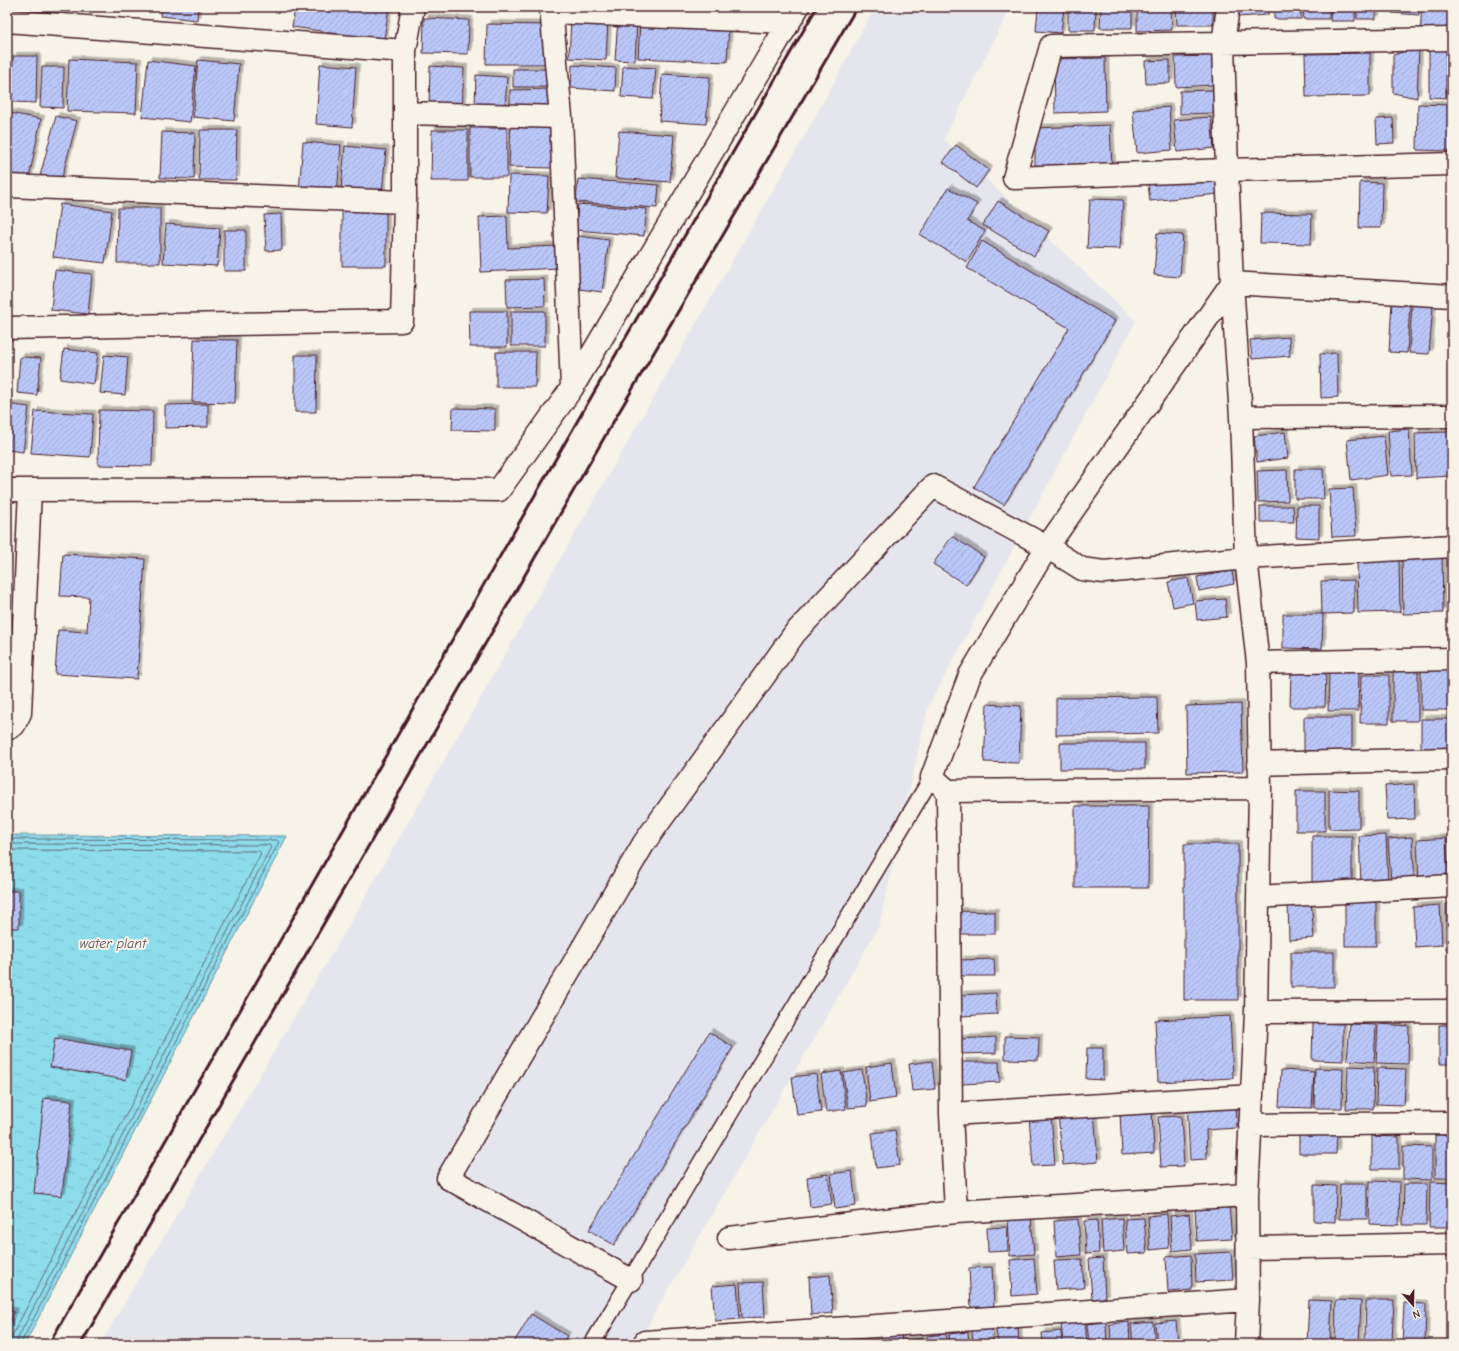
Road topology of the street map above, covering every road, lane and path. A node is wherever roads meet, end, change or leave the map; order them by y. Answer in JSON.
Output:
{"nodes":[{"id":1,"x":413,"y":7,"type":"edge"},
{"id":2,"x":1228,"y":7,"type":"edge"},
{"id":3,"x":551,"y":9,"type":"edge"},
{"id":4,"x":794,"y":14,"type":"edge"},
{"id":5,"x":7,"y":21,"type":"edge"},
{"id":6,"x":1452,"y":39,"type":"edge"},
{"id":7,"x":1223,"y":44,"type":"junction"},
{"id":8,"x":406,"y":51,"type":"junction"},
{"id":9,"x":405,"y":113,"type":"junction"},
{"id":10,"x":561,"y":117,"type":"junction"},
{"id":11,"x":1452,"y":164,"type":"edge"},
{"id":12,"x":1227,"y":170,"type":"junction"},
{"id":13,"x":7,"y":186,"type":"edge"},
{"id":14,"x":406,"y":202,"type":"junction"},
{"id":15,"x":1232,"y":283,"type":"junction"},
{"id":16,"x":1452,"y":296,"type":"edge"},
{"id":17,"x":7,"y":328,"type":"edge"},
{"id":18,"x":572,"y":388,"type":"junction"},
{"id":19,"x":1452,"y":416,"type":"edge"},
{"id":20,"x":1241,"y":417,"type":"junction"},
{"id":21,"x":7,"y":490,"type":"edge"},
{"id":22,"x":30,"y":490,"type":"junction"},
{"id":23,"x":1452,"y":546,"type":"edge"},
{"id":24,"x":1047,"y":547,"type":"junction"},
{"id":25,"x":1246,"y":558,"type":"junction"},
{"id":26,"x":1452,"y":659,"type":"edge"},
{"id":27,"x":1258,"y":663,"type":"junction"},
{"id":28,"x":7,"y":729,"type":"edge"},
{"id":29,"x":1452,"y":759,"type":"edge"},
{"id":30,"x":1259,"y":764,"type":"junction"},
{"id":31,"x":932,"y":777,"type":"junction"},
{"id":32,"x":1260,"y":788,"type":"junction"},
{"id":33,"x":948,"y":791,"type":"junction"},
{"id":34,"x":1452,"y":886,"type":"edge"},
{"id":35,"x":1258,"y":897,"type":"junction"},
{"id":36,"x":1452,"y":1011,"type":"edge"},
{"id":37,"x":1256,"y":1012,"type":"junction"},
{"id":38,"x":1252,"y":1096,"type":"junction"},
{"id":39,"x":951,"y":1114,"type":"junction"},
{"id":40,"x":1452,"y":1123,"type":"edge"},
{"id":41,"x":1250,"y":1125,"type":"junction"},
{"id":42,"x":1247,"y":1194,"type":"junction"},
{"id":43,"x":956,"y":1212,"type":"junction"},
{"id":44,"x":729,"y":1238,"type":"dead end"},
{"id":45,"x":1452,"y":1244,"type":"edge"},
{"id":46,"x":1248,"y":1248,"type":"junction"},
{"id":47,"x":631,"y":1280,"type":"junction"},
{"id":48,"x":1248,"y":1300,"type":"junction"},
{"id":49,"x":645,"y":1342,"type":"dead end"},
{"id":50,"x":592,"y":1344,"type":"edge"},
{"id":51,"x":1246,"y":1344,"type":"edge"}],
"edges":[{"from":1,"to":8,"type":"street"},
{"from":2,"to":7,"type":"street"},
{"from":3,"to":4,"type":"street"},
{"from":3,"to":10,"type":"street"},
{"from":4,"to":18,"type":"street"},
{"from":5,"to":8,"type":"street"},
{"from":6,"to":7,"type":"street"},
{"from":7,"to":12,"type":"street"},
{"from":7,"to":12,"type":"street"},
{"from":8,"to":9,"type":"street"},
{"from":9,"to":10,"type":"street"},
{"from":9,"to":14,"type":"street"},
{"from":10,"to":18,"type":"street"},
{"from":11,"to":12,"type":"street"},
{"from":12,"to":15,"type":"street"},
{"from":13,"to":14,"type":"street"},
{"from":14,"to":17,"type":"street"},
{"from":15,"to":16,"type":"street"},
{"from":15,"to":20,"type":"street"},
{"from":15,"to":24,"type":"street"},
{"from":18,"to":22,"type":"street"},
{"from":19,"to":20,"type":"street"},
{"from":20,"to":25,"type":"street"},
{"from":21,"to":22,"type":"street"},
{"from":22,"to":28,"type":"street"},
{"from":23,"to":25,"type":"street"},
{"from":24,"to":25,"type":"street"},
{"from":24,"to":31,"type":"street"},
{"from":24,"to":47,"type":"street"},
{"from":25,"to":27,"type":"street"},
{"from":26,"to":27,"type":"street"},
{"from":27,"to":30,"type":"street"},
{"from":29,"to":30,"type":"street"},
{"from":30,"to":32,"type":"street"},
{"from":31,"to":33,"type":"street"},
{"from":31,"to":47,"type":"lane"},
{"from":32,"to":33,"type":"street"},
{"from":32,"to":35,"type":"street"},
{"from":33,"to":39,"type":"street"},
{"from":34,"to":35,"type":"street"},
{"from":35,"to":37,"type":"street"},
{"from":36,"to":37,"type":"street"},
{"from":37,"to":38,"type":"street"},
{"from":38,"to":39,"type":"street"},
{"from":38,"to":41,"type":"street"},
{"from":39,"to":43,"type":"street"},
{"from":40,"to":41,"type":"street"},
{"from":41,"to":42,"type":"street"},
{"from":42,"to":43,"type":"street"},
{"from":42,"to":46,"type":"street"},
{"from":43,"to":44,"type":"street"},
{"from":45,"to":46,"type":"street"},
{"from":46,"to":48,"type":"street"},
{"from":47,"to":50,"type":"lane"},
{"from":48,"to":49,"type":"street"},
{"from":48,"to":51,"type":"street"}]}
